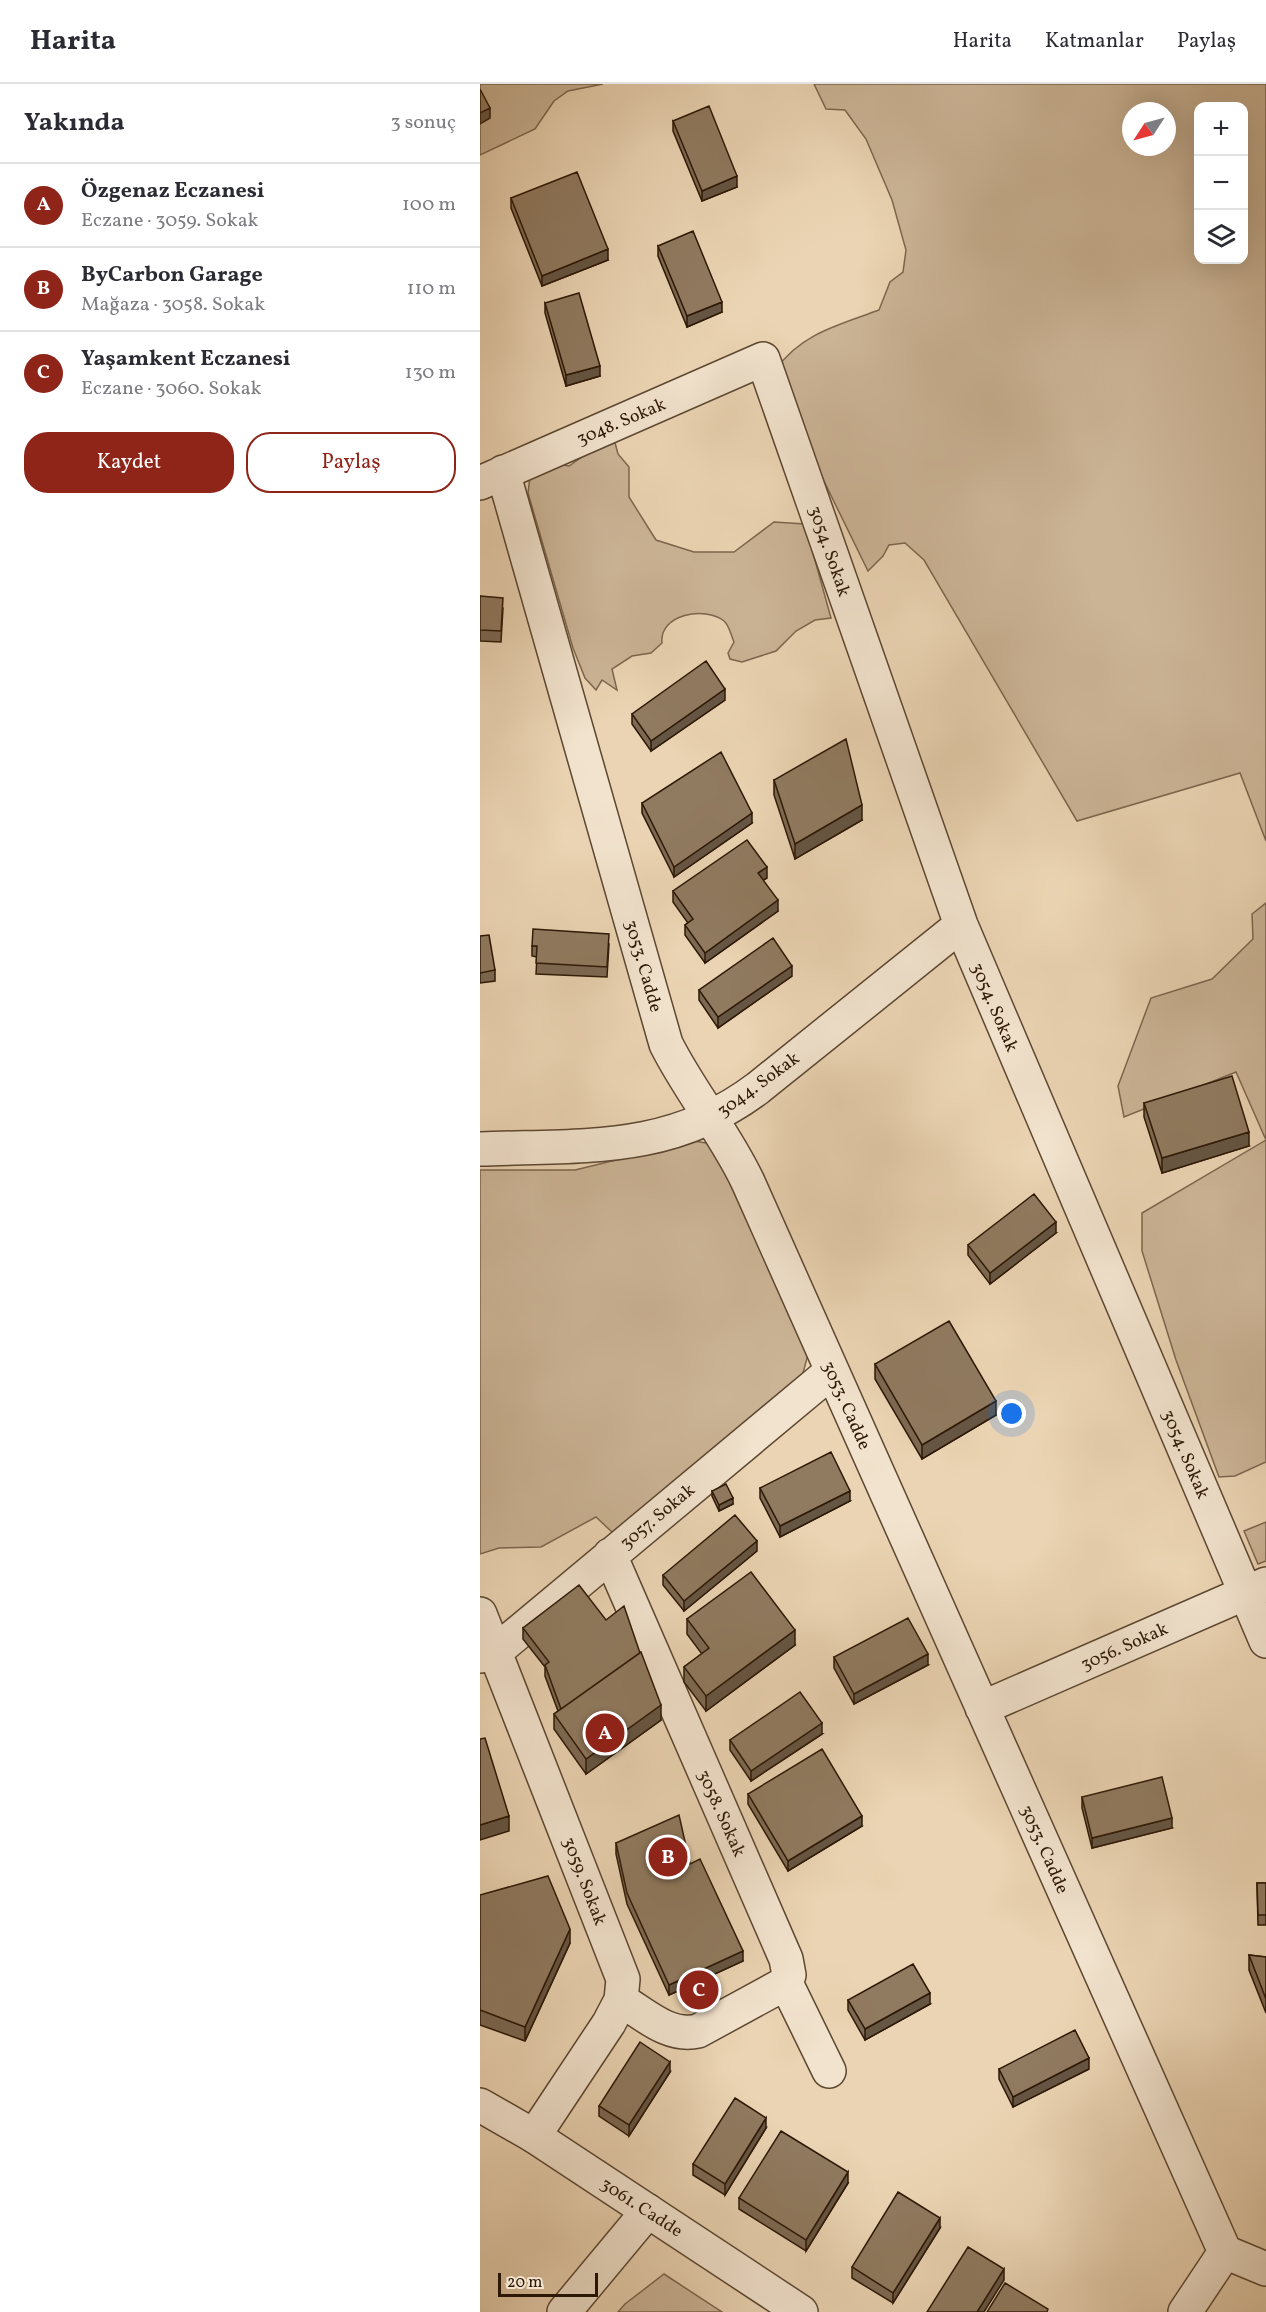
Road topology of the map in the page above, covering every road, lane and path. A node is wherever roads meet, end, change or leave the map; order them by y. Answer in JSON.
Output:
{"nodes":[{"id":1,"x":763,"y":359,"type":"joint"},
{"id":2,"x":491,"y":478,"type":"edge"},
{"id":3,"x":961,"y":926,"type":"junction"},
{"id":4,"x":710,"y":1119,"type":"junction"},
{"id":5,"x":480,"y":1149,"type":"edge"},
{"id":6,"x":832,"y":1371,"type":"junction"},
{"id":7,"x":610,"y":1555,"type":"junction"},
{"id":8,"x":1256,"y":1588,"type":"edge"},
{"id":9,"x":480,"y":1614,"type":"edge"},
{"id":10,"x":1266,"y":1641,"type":"edge"},
{"id":11,"x":488,"y":1654,"type":"edge"},
{"id":12,"x":982,"y":1708,"type":"junction"},
{"id":13,"x":786,"y":1983,"type":"junction"},
{"id":14,"x":621,"y":2000,"type":"junction"},
{"id":15,"x":829,"y":2071,"type":"dead end"},
{"id":16,"x":480,"y":2105,"type":"edge"},
{"id":17,"x":534,"y":2136,"type":"junction"},
{"id":18,"x":648,"y":2211,"type":"junction"},
{"id":19,"x":1225,"y":2252,"type":"junction"},
{"id":20,"x":1266,"y":2269,"type":"edge"},
{"id":21,"x":564,"y":2312,"type":"edge"},
{"id":22,"x":801,"y":2312,"type":"edge"},
{"id":23,"x":1185,"y":2312,"type":"edge"}],
"edges":[{"from":1,"to":2,"type":"street","name":"3048. Sokak"},
{"from":1,"to":3,"type":"street","name":"3054. Sokak"},
{"from":2,"to":4,"type":"street","name":"3053. Cadde"},
{"from":3,"to":4,"type":"street","name":"3044. Sokak"},
{"from":3,"to":8,"type":"street","name":"3054. Sokak"},
{"from":4,"to":5,"type":"street","name":"3044. Sokak"},
{"from":4,"to":6,"type":"street","name":"3053. Cadde"},
{"from":6,"to":7,"type":"street","name":"3057. Sokak"},
{"from":6,"to":12,"type":"street","name":"3053. Cadde"},
{"from":7,"to":11,"type":"street","name":"3057. Sokak"},
{"from":7,"to":13,"type":"street","name":"3058. Sokak"},
{"from":8,"to":10,"type":"street","name":"3054. Sokak"},
{"from":8,"to":12,"type":"street","name":"3056. Sokak"},
{"from":9,"to":11,"type":"street","name":"3059. Sokak"},
{"from":11,"to":14,"type":"street","name":"3059. Sokak"},
{"from":12,"to":19,"type":"street","name":"3053. Cadde"},
{"from":13,"to":14,"type":"street"},
{"from":13,"to":15,"type":"street","name":"3058. Sokak"},
{"from":14,"to":17,"type":"street"},
{"from":16,"to":17,"type":"street","name":"3061. Cadde"},
{"from":17,"to":18,"type":"street","name":"3061. Cadde"},
{"from":18,"to":21,"type":"street"},
{"from":18,"to":22,"type":"street","name":"3061. Cadde"},
{"from":19,"to":20,"type":"street"},
{"from":19,"to":23,"type":"street"}]}
